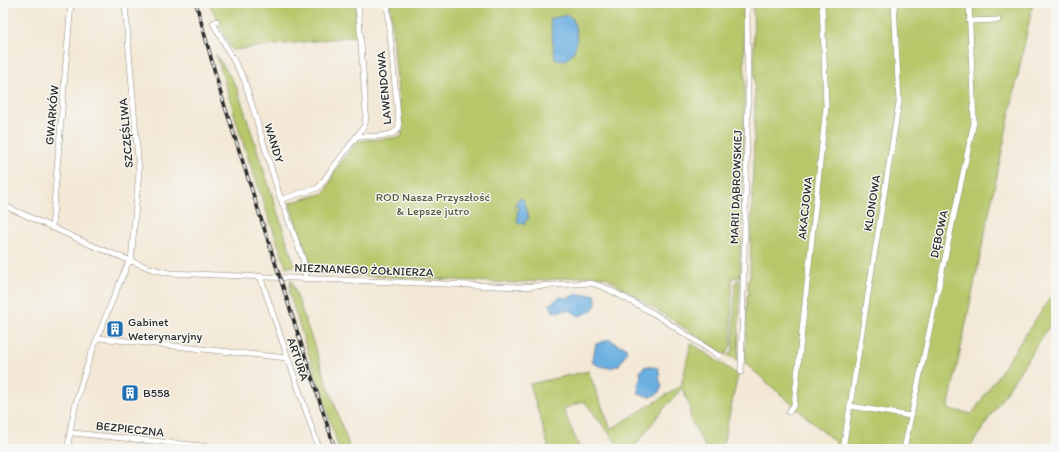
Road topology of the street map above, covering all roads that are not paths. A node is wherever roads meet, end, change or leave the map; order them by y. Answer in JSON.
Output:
{"nodes":[{"id":1,"x":71,"y":3,"type":"edge"},
{"id":2,"x":125,"y":3,"type":"edge"},
{"id":3,"x":358,"y":3,"type":"edge"},
{"id":4,"x":386,"y":3,"type":"edge"},
{"id":5,"x":747,"y":3,"type":"edge"},
{"id":6,"x":822,"y":3,"type":"edge"},
{"id":7,"x":894,"y":3,"type":"edge"},
{"id":8,"x":969,"y":3,"type":"edge"},
{"id":9,"x":998,"y":20,"type":"dead end"},
{"id":10,"x":217,"y":21,"type":"dead end"},
{"id":11,"x":969,"y":21,"type":"junction"},
{"id":12,"x":357,"y":136,"type":"junction"},
{"id":13,"x":282,"y":199,"type":"junction"},
{"id":14,"x":3,"y":205,"type":"edge"},
{"id":15,"x":52,"y":228,"type":"junction"},
{"id":16,"x":130,"y":261,"type":"junction"},
{"id":17,"x":260,"y":276,"type":"junction"},
{"id":18,"x":306,"y":277,"type":"junction"},
{"id":19,"x":99,"y":338,"type":"junction"},
{"id":20,"x":719,"y":356,"type":"dead end"},
{"id":21,"x":287,"y":358,"type":"junction"},
{"id":22,"x":741,"y":372,"type":"dead end"},
{"id":23,"x":850,"y":406,"type":"junction"},
{"id":24,"x":789,"y":412,"type":"dead end"},
{"id":25,"x":911,"y":416,"type":"junction"},
{"id":26,"x":73,"y":434,"type":"dead end"},
{"id":27,"x":68,"y":449,"type":"edge"},
{"id":28,"x":232,"y":449,"type":"edge"},
{"id":29,"x":319,"y":449,"type":"edge"},
{"id":30,"x":843,"y":449,"type":"edge"},
{"id":31,"x":904,"y":449,"type":"edge"}],
"edges":[{"from":1,"to":15,"type":"street","name":"GWARKÓW"},
{"from":2,"to":16,"type":"street","name":"SZCZĘŚLIWA"},
{"from":3,"to":12,"type":"street","name":"LAWENDOWA"},
{"from":4,"to":12,"type":"street","name":"LAWENDOWA"},
{"from":5,"to":22,"type":"street","name":"MARII DĄBROWSKIEJ"},
{"from":6,"to":24,"type":"street","name":"AKACJOWA"},
{"from":7,"to":23,"type":"street","name":"KLONOWA"},
{"from":8,"to":11,"type":"street","name":"DĘBOWA"},
{"from":9,"to":11,"type":"street"},
{"from":10,"to":13,"type":"street","name":"WANDY"},
{"from":11,"to":25,"type":"street","name":"DĘBOWA"},
{"from":12,"to":13,"type":"street","name":"LAWENDOWA"},
{"from":13,"to":18,"type":"street","name":"WANDY"},
{"from":14,"to":15,"type":"street","name":"NIEZNANEGO ŻOŁNIERZA"},
{"from":15,"to":16,"type":"street","name":"NIEZNANEGO ŻOŁNIERZA"},
{"from":16,"to":17,"type":"street","name":"NIEZNANEGO ŻOŁNIERZA"},
{"from":16,"to":19,"type":"street","name":"SZCZĘŚLIWA"},
{"from":17,"to":18,"type":"street","name":"NIEZNANEGO ŻOŁNIERZA"},
{"from":17,"to":21,"type":"street","name":"ARTURA"},
{"from":18,"to":20,"type":"street","name":"NIEZNANEGO ŻOŁNIERZA"},
{"from":19,"to":21,"type":"street"},
{"from":19,"to":27,"type":"street","name":"SZCZĘŚLIWA"},
{"from":21,"to":29,"type":"street","name":"ARTURA"},
{"from":23,"to":25,"type":"street"},
{"from":23,"to":30,"type":"street","name":"KLONOWA"},
{"from":25,"to":31,"type":"street","name":"DĘBOWA"},
{"from":26,"to":28,"type":"street","name":"BEZPIECZNA"}]}
